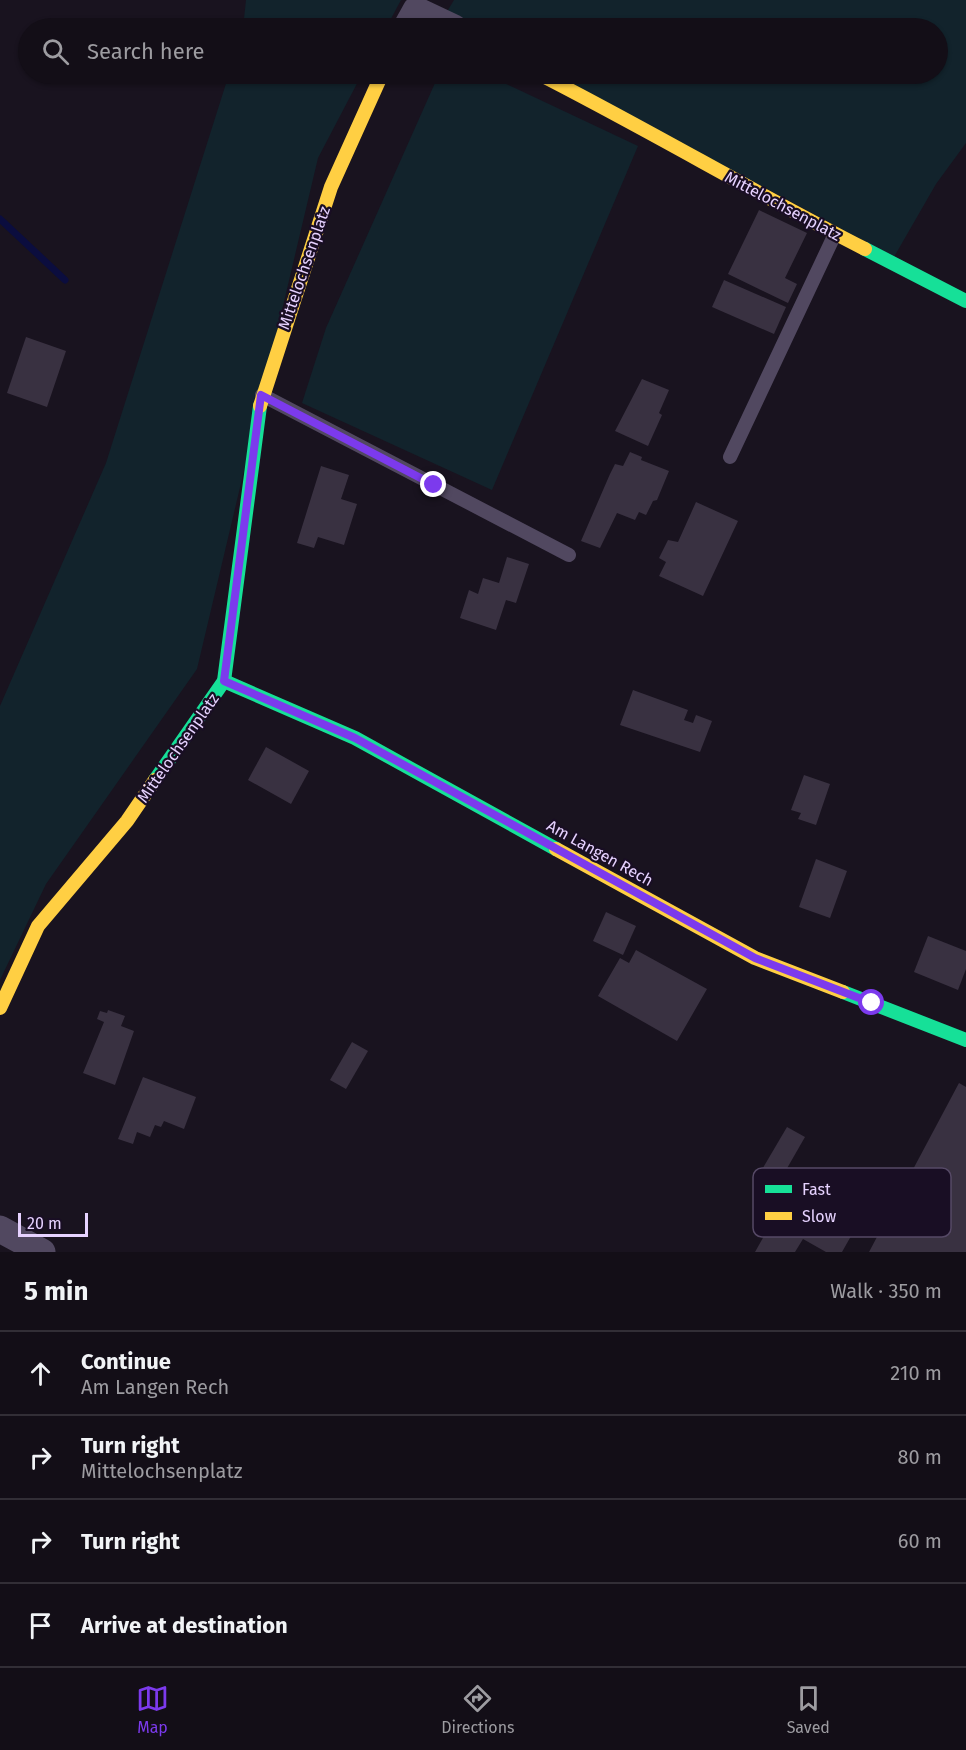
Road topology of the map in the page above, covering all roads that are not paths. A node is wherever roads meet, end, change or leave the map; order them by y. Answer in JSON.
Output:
{"nodes":[{"id":1,"x":411,"y":18,"type":"edge"},
{"id":2,"x":433,"y":18,"type":"edge"},
{"id":3,"x":377,"y":84,"type":"edge"},
{"id":4,"x":559,"y":84,"type":"edge"},
{"id":5,"x":835,"y":234,"type":"junction"},
{"id":6,"x":966,"y":302,"type":"edge"},
{"id":7,"x":261,"y":395,"type":"junction"},
{"id":8,"x":730,"y":457,"type":"dead end"},
{"id":9,"x":569,"y":555,"type":"dead end"},
{"id":10,"x":224,"y":681,"type":"junction"},
{"id":11,"x":0,"y":1008,"type":"edge"},
{"id":12,"x":966,"y":1040,"type":"edge"},
{"id":13,"x":0,"y":1229,"type":"edge"},
{"id":14,"x":42,"y":1252,"type":"edge"}],
"edges":[{"from":1,"to":2,"type":"street"},
{"from":3,"to":7,"type":"street","name":"Mittelochsenplatz"},
{"from":4,"to":5,"type":"street","name":"Mittelochsenplatz"},
{"from":5,"to":6,"type":"street","name":"Mittelochsenplatz"},
{"from":5,"to":8,"type":"lane"},
{"from":7,"to":9,"type":"lane"},
{"from":7,"to":10,"type":"street","name":"Mittelochsenplatz"},
{"from":10,"to":11,"type":"street","name":"Mittelochsenplatz"},
{"from":10,"to":12,"type":"street","name":"Am Langen Rech"},
{"from":13,"to":14,"type":"street"}]}
